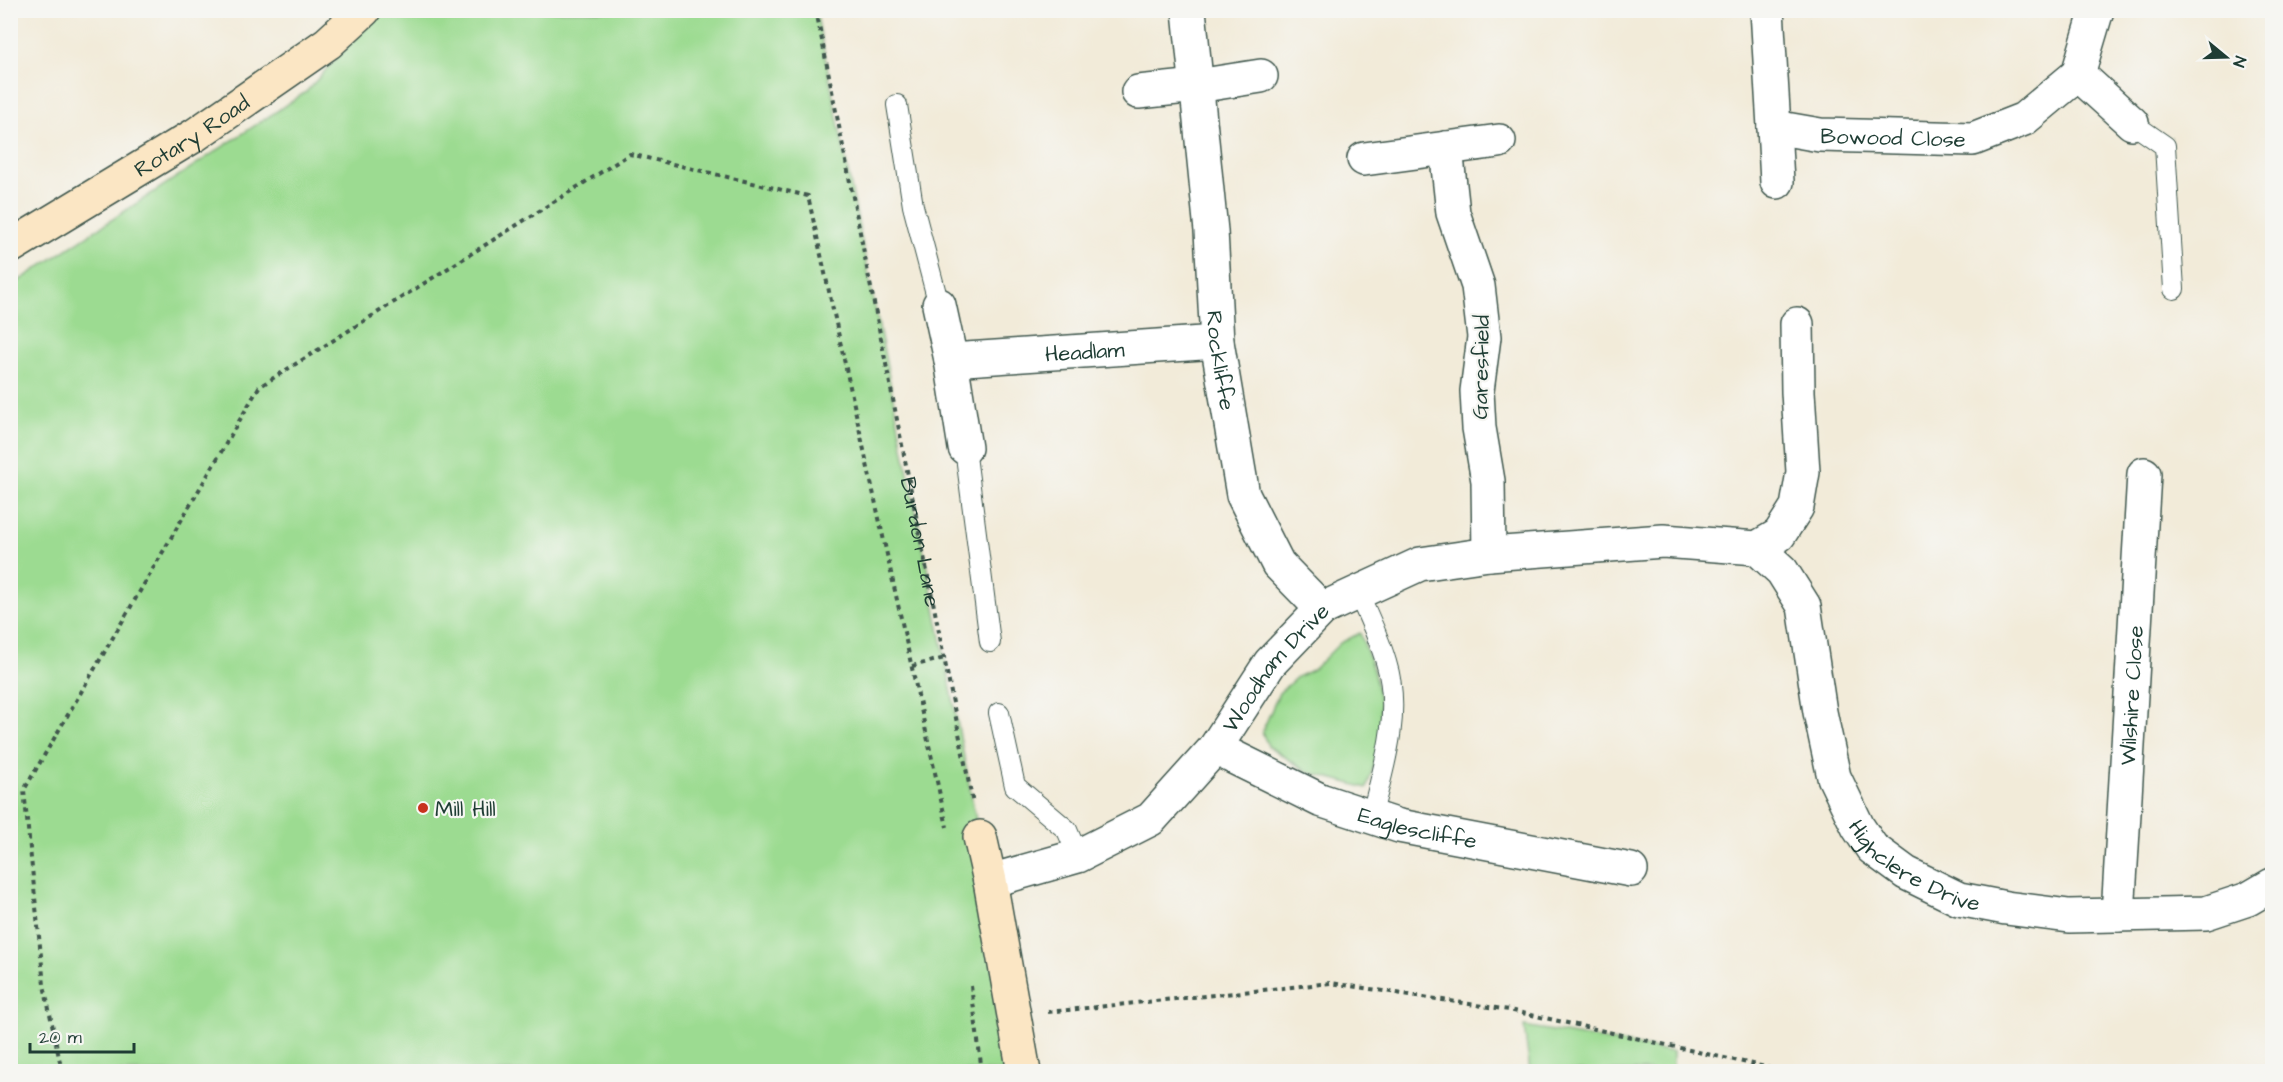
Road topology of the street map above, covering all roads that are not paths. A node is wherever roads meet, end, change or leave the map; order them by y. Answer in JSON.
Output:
{"nodes":[{"id":1,"x":364,"y":10,"type":"edge"},
{"id":2,"x":1189,"y":10,"type":"edge"},
{"id":3,"x":1767,"y":10,"type":"edge"},
{"id":4,"x":2097,"y":10,"type":"edge"},
{"id":5,"x":2078,"y":74,"type":"junction"},
{"id":6,"x":1261,"y":76,"type":"dead end"},
{"id":7,"x":1197,"y":86,"type":"junction"},
{"id":8,"x":1138,"y":92,"type":"dead end"},
{"id":9,"x":897,"y":105,"type":"dead end"},
{"id":10,"x":2132,"y":123,"type":"joint"},
{"id":11,"x":1774,"y":127,"type":"junction"},
{"id":12,"x":1499,"y":141,"type":"dead end"},
{"id":13,"x":1446,"y":147,"type":"junction"},
{"id":14,"x":1364,"y":159,"type":"dead end"},
{"id":15,"x":1777,"y":182,"type":"dead end"},
{"id":16,"x":10,"y":247,"type":"edge"},
{"id":17,"x":2174,"y":289,"type":"dead end"},
{"id":18,"x":939,"y":305,"type":"joint"},
{"id":19,"x":1797,"y":324,"type":"dead end"},
{"id":20,"x":1217,"y":342,"type":"junction"},
{"id":21,"x":951,"y":360,"type":"junction"},
{"id":22,"x":965,"y":448,"type":"joint"},
{"id":23,"x":2144,"y":474,"type":"dead end"},
{"id":24,"x":1756,"y":548,"type":"junction"},
{"id":25,"x":1489,"y":554,"type":"junction"},
{"id":26,"x":1358,"y":592,"type":"junction"},
{"id":27,"x":1322,"y":609,"type":"junction"},
{"id":28,"x":990,"y":642,"type":"dead end"},
{"id":29,"x":999,"y":713,"type":"dead end"},
{"id":30,"x":1215,"y":748,"type":"junction"},
{"id":31,"x":1371,"y":817,"type":"junction"},
{"id":32,"x":965,"y":837,"type":"road end"},
{"id":33,"x":1078,"y":856,"type":"junction"},
{"id":34,"x":1631,"y":870,"type":"dead end"},
{"id":35,"x":990,"y":881,"type":"junction"},
{"id":36,"x":2272,"y":885,"type":"edge"},
{"id":37,"x":2118,"y":915,"type":"junction"},
{"id":38,"x":1024,"y":1071,"type":"edge"}],
"edges":[{"from":1,"to":16,"type":"main road","name":"Rotary Road"},
{"from":2,"to":7,"type":"street","name":"Rockliffe"},
{"from":3,"to":11,"type":"street"},
{"from":4,"to":5,"type":"street"},
{"from":5,"to":10,"type":"street"},
{"from":5,"to":11,"type":"street","name":"Bowood Close"},
{"from":6,"to":7,"type":"street"},
{"from":7,"to":8,"type":"street"},
{"from":7,"to":20,"type":"street","name":"Rockliffe"},
{"from":9,"to":18,"type":"lane"},
{"from":10,"to":17,"type":"lane"},
{"from":11,"to":15,"type":"street"},
{"from":12,"to":13,"type":"street"},
{"from":13,"to":14,"type":"street"},
{"from":13,"to":25,"type":"street","name":"Garesfield"},
{"from":18,"to":21,"type":"street"},
{"from":19,"to":24,"type":"street"},
{"from":20,"to":21,"type":"street","name":"Headlam"},
{"from":20,"to":27,"type":"street","name":"Rockliffe"},
{"from":21,"to":22,"type":"street"},
{"from":22,"to":28,"type":"lane"},
{"from":23,"to":37,"type":"street","name":"Wilshire Close"},
{"from":24,"to":25,"type":"street","name":"Woodham Drive"},
{"from":24,"to":37,"type":"street","name":"Highclere Drive"},
{"from":25,"to":26,"type":"street","name":"Woodham Drive"},
{"from":26,"to":27,"type":"street","name":"Woodham Drive"},
{"from":26,"to":31,"type":"lane"},
{"from":27,"to":30,"type":"street","name":"Woodham Drive"},
{"from":29,"to":33,"type":"lane"},
{"from":30,"to":31,"type":"street","name":"Eaglescliffe"},
{"from":30,"to":33,"type":"street","name":"Woodham Drive"},
{"from":31,"to":34,"type":"street","name":"Eaglescliffe"},
{"from":32,"to":35,"type":"main road"},
{"from":33,"to":35,"type":"street","name":"Woodham Drive"},
{"from":35,"to":38,"type":"main road"},
{"from":36,"to":37,"type":"street","name":"Highclere Drive"}]}
